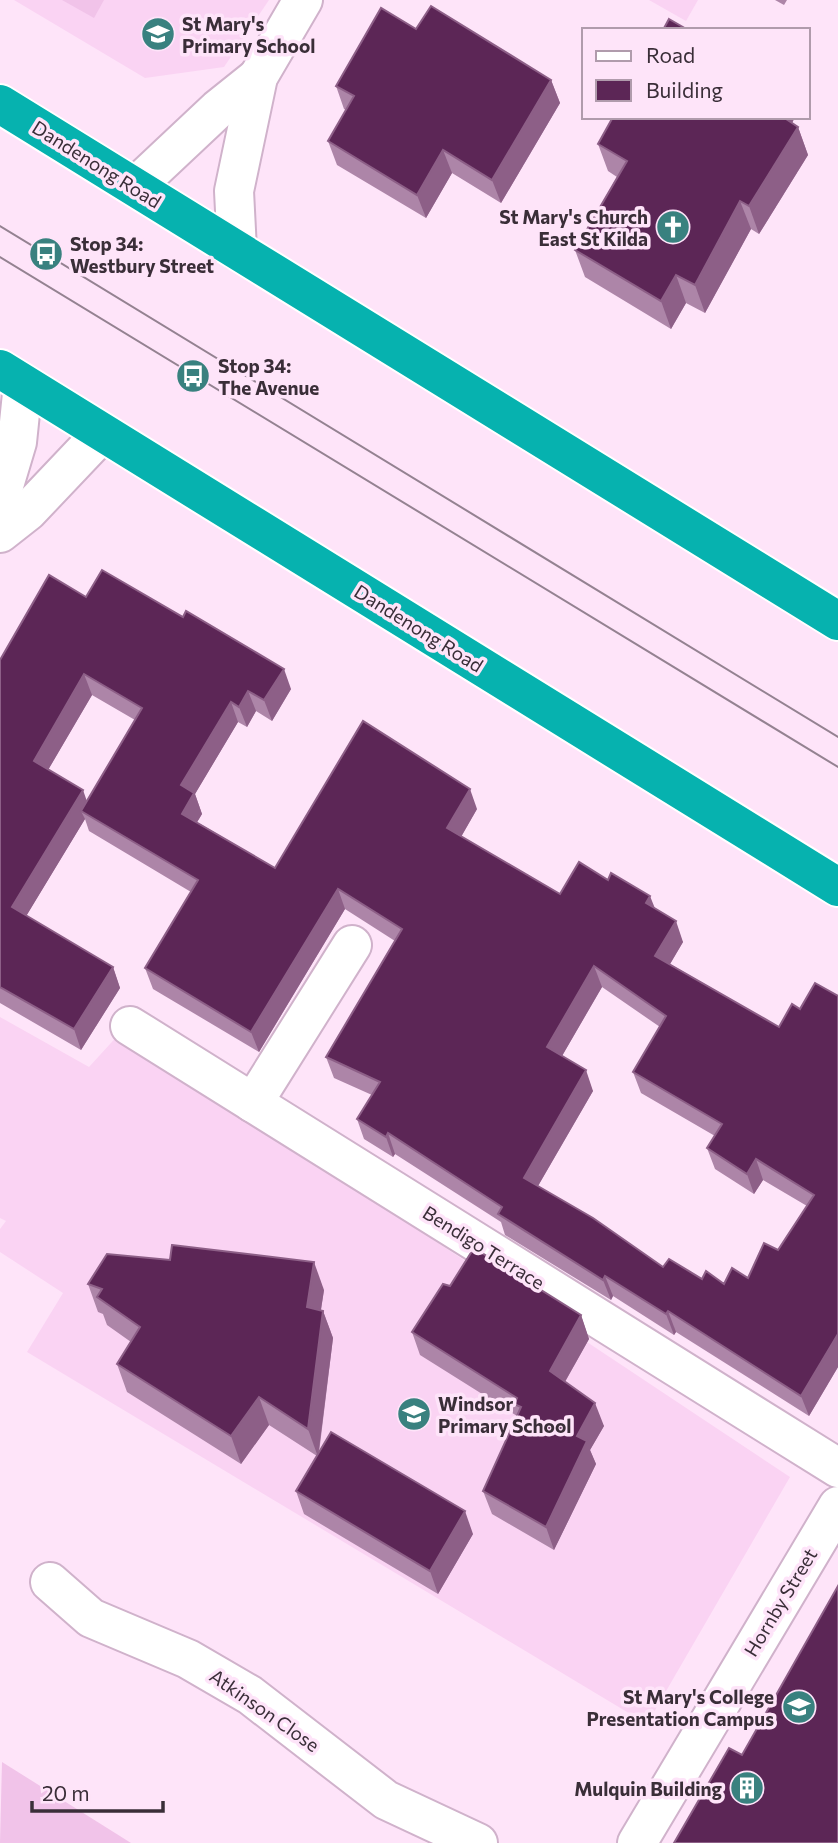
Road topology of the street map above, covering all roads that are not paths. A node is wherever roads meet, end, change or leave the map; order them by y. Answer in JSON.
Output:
{"nodes":[{"id":1,"x":303,"y":0,"type":"edge"},
{"id":2,"x":258,"y":77,"type":"junction"},
{"id":3,"x":0,"y":104,"type":"edge"},
{"id":4,"x":135,"y":187,"type":"junction"},
{"id":5,"x":237,"y":250,"type":"junction"},
{"id":6,"x":12,"y":377,"type":"edge"},
{"id":7,"x":103,"y":433,"type":"junction"},
{"id":8,"x":0,"y":499,"type":"edge"},
{"id":9,"x":0,"y":533,"type":"edge"},
{"id":10,"x":838,"y":621,"type":"edge"},
{"id":11,"x":838,"y":887,"type":"edge"},
{"id":12,"x":352,"y":945,"type":"dead end"},
{"id":13,"x":131,"y":1026,"type":"dead end"},
{"id":14,"x":253,"y":1103,"type":"junction"},
{"id":15,"x":838,"y":1468,"type":"edge"},
{"id":16,"x":838,"y":1506,"type":"edge"},
{"id":17,"x":50,"y":1582,"type":"dead end"},
{"id":18,"x":478,"y":1843,"type":"edge"},
{"id":19,"x":637,"y":1843,"type":"edge"}],
"edges":[{"from":1,"to":2,"type":"street"},
{"from":2,"to":4,"type":"street"},
{"from":2,"to":5,"type":"street"},
{"from":3,"to":4,"type":"highway","name":"Dandenong Road"},
{"from":4,"to":5,"type":"highway","name":"Dandenong Road"},
{"from":5,"to":10,"type":"highway","name":"Dandenong Road"},
{"from":6,"to":7,"type":"highway","name":"Dandenong Road"},
{"from":6,"to":8,"type":"street"},
{"from":7,"to":9,"type":"street"},
{"from":7,"to":11,"type":"highway","name":"Dandenong Road"},
{"from":12,"to":14,"type":"street"},
{"from":13,"to":14,"type":"street","name":"Bendigo Terrace"},
{"from":14,"to":15,"type":"street","name":"Bendigo Terrace"},
{"from":16,"to":19,"type":"street","name":"Hornby Street"},
{"from":17,"to":18,"type":"street","name":"Atkinson Close"}]}
